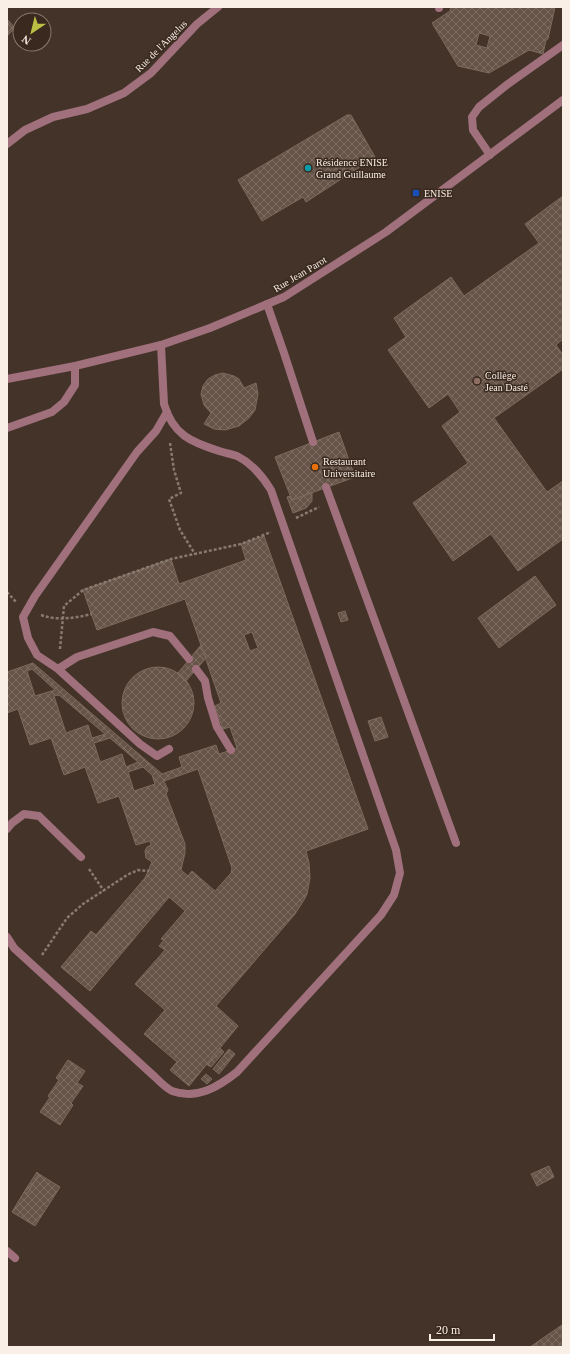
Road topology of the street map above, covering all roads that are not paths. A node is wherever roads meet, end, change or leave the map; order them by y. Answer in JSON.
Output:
{"nodes":[{"id":1,"x":218,"y":7,"type":"edge"},
{"id":2,"x":563,"y":45,"type":"edge"},
{"id":3,"x":563,"y":100,"type":"edge"},
{"id":4,"x":7,"y":144,"type":"edge"},
{"id":5,"x":490,"y":155,"type":"junction"},
{"id":6,"x":267,"y":304,"type":"junction"},
{"id":7,"x":161,"y":345,"type":"junction"},
{"id":8,"x":75,"y":366,"type":"junction"},
{"id":9,"x":7,"y":379,"type":"edge"},
{"id":10,"x":167,"y":412,"type":"junction"},
{"id":11,"x":7,"y":428,"type":"edge"},
{"id":12,"x":312,"y":442,"type":"dead end"},
{"id":13,"x":326,"y":487,"type":"dead end"},
{"id":14,"x":189,"y":659,"type":"dead end"},
{"id":15,"x":58,"y":669,"type":"junction"},
{"id":16,"x":196,"y":669,"type":"dead end"},
{"id":17,"x":169,"y":749,"type":"dead end"},
{"id":18,"x":231,"y":750,"type":"dead end"},
{"id":19,"x":7,"y":829,"type":"edge"},
{"id":20,"x":456,"y":843,"type":"dead end"},
{"id":21,"x":81,"y":857,"type":"road end"},
{"id":22,"x":7,"y":937,"type":"edge"},
{"id":23,"x":7,"y":1251,"type":"edge"},
{"id":24,"x":15,"y":1258,"type":"dead end"}],
"edges":[{"from":1,"to":4,"type":"street","name":"Rue de l'Angelus"},
{"from":2,"to":5,"type":"street"},
{"from":3,"to":5,"type":"street","name":"Rue Jean Parot"},
{"from":5,"to":6,"type":"street","name":"Rue Jean Parot"},
{"from":6,"to":7,"type":"street","name":"Rue Jean Parot"},
{"from":6,"to":12,"type":"street"},
{"from":7,"to":8,"type":"street","name":"Rue Jean Parot"},
{"from":7,"to":10,"type":"street"},
{"from":8,"to":9,"type":"street","name":"Rue Jean Parot"},
{"from":8,"to":11,"type":"street"},
{"from":10,"to":15,"type":"street"},
{"from":10,"to":22,"type":"street"},
{"from":13,"to":20,"type":"street"},
{"from":14,"to":15,"type":"street"},
{"from":15,"to":17,"type":"street"},
{"from":16,"to":18,"type":"street"},
{"from":19,"to":21,"type":"street"},
{"from":23,"to":24,"type":"street"}]}
